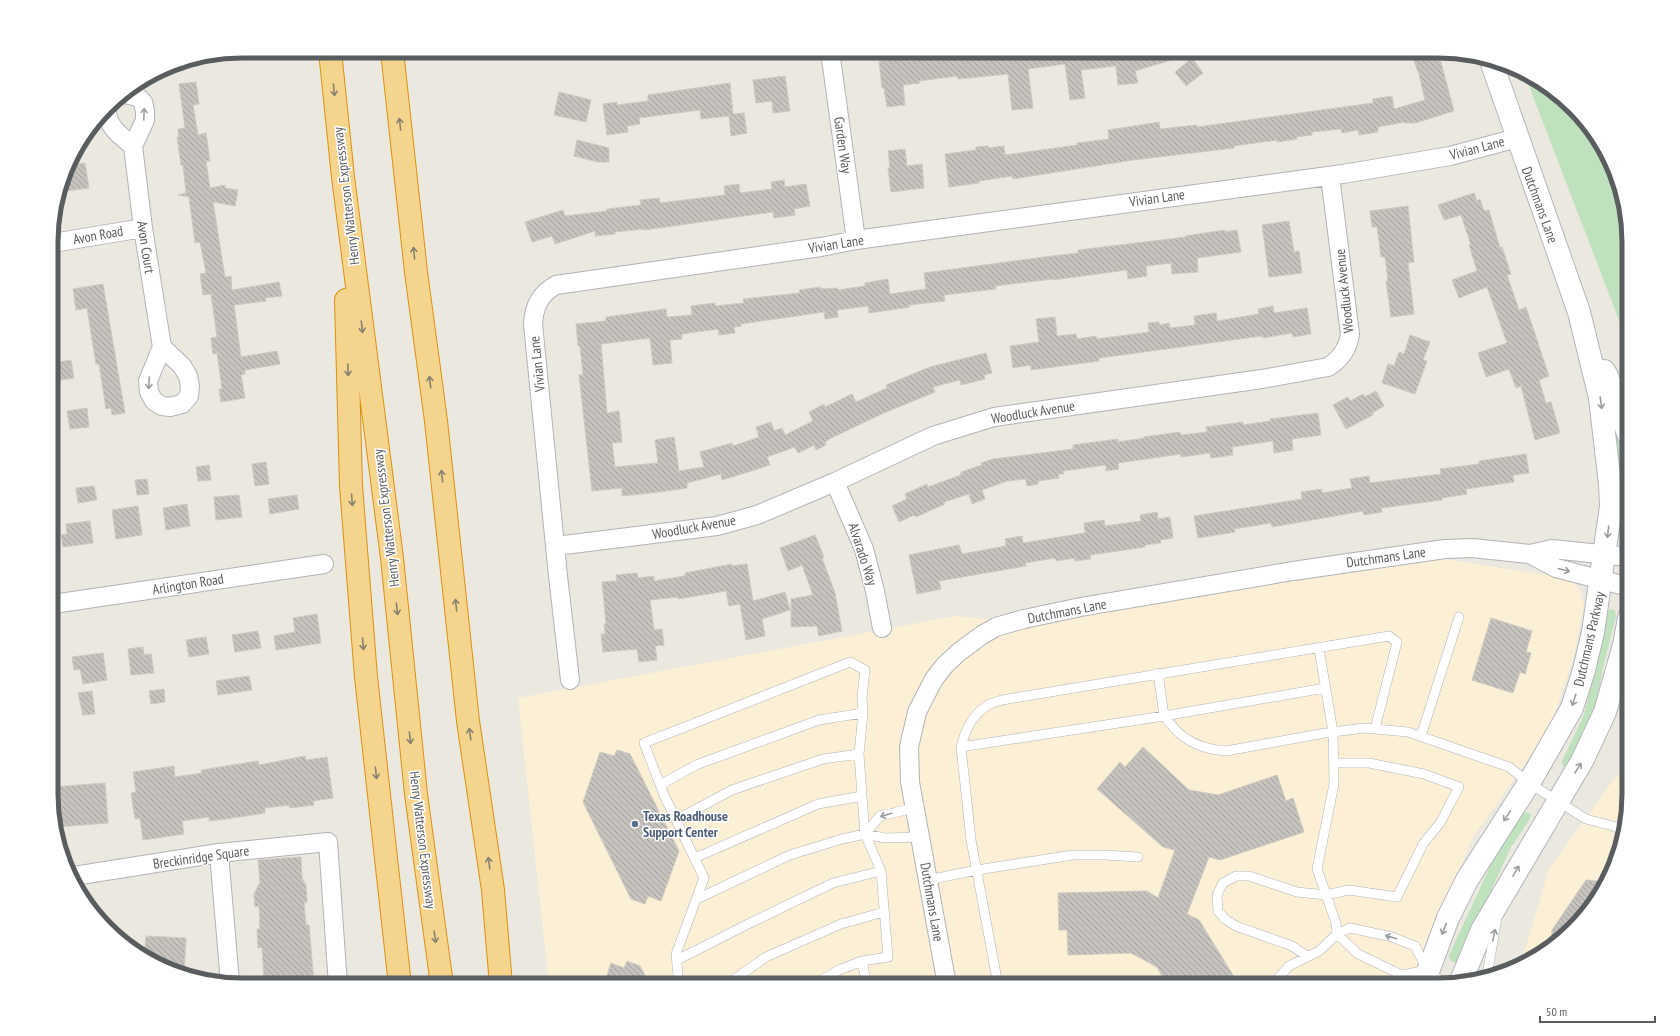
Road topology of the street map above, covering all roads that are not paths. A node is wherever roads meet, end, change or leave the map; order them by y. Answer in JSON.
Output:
{"nodes":[{"id":1,"x":331,"y":58,"type":"edge"},
{"id":2,"x":393,"y":58,"type":"edge"},
{"id":3,"x":831,"y":58,"type":"edge"},
{"id":4,"x":1493,"y":66,"type":"edge"},
{"id":5,"x":131,"y":95,"type":"edge"},
{"id":6,"x":108,"y":117,"type":"edge"},
{"id":7,"x":1517,"y":138,"type":"junction"},
{"id":8,"x":133,"y":146,"type":"junction"},
{"id":9,"x":1330,"y":176,"type":"junction"},
{"id":10,"x":343,"y":177,"type":"junction"},
{"id":11,"x":143,"y":228,"type":"junction"},
{"id":12,"x":856,"y":240,"type":"junction"},
{"id":13,"x":58,"y":242,"type":"edge"},
{"id":14,"x":162,"y":347,"type":"dead end"},
{"id":15,"x":1589,"y":352,"type":"junction"},
{"id":16,"x":1622,"y":416,"type":"edge"},
{"id":17,"x":835,"y":482,"type":"junction"},
{"id":18,"x":556,"y":546,"type":"junction"},
{"id":19,"x":1530,"y":554,"type":"junction"},
{"id":20,"x":1605,"y":554,"type":"junction"},
{"id":21,"x":1622,"y":556,"type":"edge"},
{"id":22,"x":324,"y":564,"type":"dead end"},
{"id":23,"x":1601,"y":580,"type":"junction"},
{"id":24,"x":1622,"y":585,"type":"edge"},
{"id":25,"x":58,"y":603,"type":"edge"},
{"id":26,"x":1459,"y":617,"type":"dead end"},
{"id":27,"x":882,"y":628,"type":"dead end"},
{"id":28,"x":1319,"y":649,"type":"junction"},
{"id":29,"x":1622,"y":652,"type":"edge"},
{"id":30,"x":1158,"y":673,"type":"junction"},
{"id":31,"x":570,"y":680,"type":"dead end"},
{"id":32,"x":1325,"y":688,"type":"junction"},
{"id":33,"x":863,"y":713,"type":"junction"},
{"id":34,"x":1164,"y":716,"type":"junction"},
{"id":35,"x":1375,"y":729,"type":"junction"},
{"id":36,"x":1333,"y":732,"type":"junction"},
{"id":37,"x":1421,"y":736,"type":"junction"},
{"id":38,"x":961,"y":748,"type":"junction"},
{"id":39,"x":859,"y":754,"type":"junction"},
{"id":40,"x":1334,"y":764,"type":"junction"},
{"id":41,"x":1529,"y":783,"type":"junction"},
{"id":42,"x":660,"y":785,"type":"junction"},
{"id":43,"x":862,"y":796,"type":"junction"},
{"id":44,"x":1557,"y":801,"type":"junction"},
{"id":45,"x":914,"y":808,"type":"junction"},
{"id":46,"x":676,"y":820,"type":"junction"},
{"id":47,"x":1618,"y":829,"type":"edge"},
{"id":48,"x":865,"y":834,"type":"junction"},
{"id":49,"x":920,"y":837,"type":"junction"},
{"id":50,"x":219,"y":853,"type":"junction"},
{"id":51,"x":1138,"y":857,"type":"dead end"},
{"id":52,"x":694,"y":858,"type":"junction"},
{"id":53,"x":977,"y":870,"type":"junction"},
{"id":54,"x":881,"y":872,"type":"junction"},
{"id":55,"x":77,"y":875,"type":"edge"},
{"id":56,"x":928,"y":880,"type":"junction"},
{"id":57,"x":494,"y":890,"type":"junction"},
{"id":58,"x":1326,"y":895,"type":"junction"},
{"id":59,"x":1501,"y":896,"type":"junction"},
{"id":60,"x":697,"y":899,"type":"junction"},
{"id":61,"x":884,"y":912,"type":"junction"},
{"id":62,"x":1338,"y":934,"type":"junction"},
{"id":63,"x":1307,"y":956,"type":"junction"},
{"id":64,"x":676,"y":960,"type":"junction"},
{"id":65,"x":862,"y":961,"type":"junction"},
{"id":66,"x":1488,"y":971,"type":"edge"},
{"id":67,"x":1463,"y":976,"type":"edge"},
{"id":68,"x":1425,"y":977,"type":"edge"},
{"id":69,"x":230,"y":978,"type":"edge"},
{"id":70,"x":338,"y":978,"type":"edge"},
{"id":71,"x":399,"y":978,"type":"edge"},
{"id":72,"x":441,"y":978,"type":"edge"},
{"id":73,"x":500,"y":978,"type":"edge"},
{"id":74,"x":513,"y":978,"type":"edge"},
{"id":75,"x":678,"y":978,"type":"edge"},
{"id":76,"x":736,"y":978,"type":"edge"},
{"id":77,"x":825,"y":978,"type":"edge"},
{"id":78,"x":866,"y":978,"type":"edge"},
{"id":79,"x":946,"y":978,"type":"edge"},
{"id":80,"x":997,"y":978,"type":"edge"},
{"id":81,"x":1278,"y":978,"type":"edge"}],
"edges":[{"from":1,"to":10,"type":"highway","name":"Henry Watterson Expressway","one_way":true},
{"from":57,"to":2,"type":"highway","one_way":true},
{"from":3,"to":12,"type":"street","name":"Garden Way"},
{"from":4,"to":7,"type":"main road","name":"Dutchmans Lane"},
{"from":8,"to":5,"type":"street","name":"Avon Court","one_way":true},
{"from":6,"to":8,"type":"street"},
{"from":7,"to":9,"type":"street","name":"Vivian Lane"},
{"from":7,"to":15,"type":"main road","name":"Dutchmans Lane"},
{"from":8,"to":11,"type":"street","name":"Avon Court"},
{"from":9,"to":12,"type":"street","name":"Vivian Lane"},
{"from":9,"to":17,"type":"street","name":"Woodluck Avenue"},
{"from":10,"to":71,"type":"highway","one_way":true},
{"from":10,"to":72,"type":"highway","name":"Henry Watterson Expressway","one_way":true},
{"from":11,"to":13,"type":"street","name":"Avon Road"},
{"from":11,"to":14,"type":"street","name":"Avon Court"},
{"from":12,"to":18,"type":"street","name":"Vivian Lane"},
{"from":15,"to":16,"type":"main road"},
{"from":15,"to":20,"type":"main road","name":"Dutchmans Parkway","one_way":true},
{"from":17,"to":18,"type":"street","name":"Woodluck Avenue"},
{"from":17,"to":27,"type":"street","name":"Alvarado Way"},
{"from":18,"to":31,"type":"street","name":"Vivian Lane"},
{"from":19,"to":20,"type":"street","name":"Dutchmans Lane"},
{"from":19,"to":23,"type":"street","name":"Dutchmans Lane","one_way":true},
{"from":19,"to":45,"type":"street","name":"Dutchmans Lane"},
{"from":20,"to":21,"type":"street","name":"Dutchmans Lane"},
{"from":20,"to":23,"type":"main road","name":"Dutchmans Parkway"},
{"from":22,"to":25,"type":"street","name":"Arlington Road"},
{"from":23,"to":24,"type":"street","name":"Dutchmans Lane"},
{"from":23,"to":41,"type":"main road","name":"Dutchmans Parkway","one_way":true},
{"from":26,"to":37,"type":"lane"},
{"from":28,"to":30,"type":"lane"},
{"from":28,"to":32,"type":"lane"},
{"from":28,"to":35,"type":"lane"},
{"from":44,"to":29,"type":"main road","one_way":true},
{"from":30,"to":34,"type":"lane"},
{"from":30,"to":38,"type":"lane"},
{"from":32,"to":34,"type":"lane"},
{"from":32,"to":36,"type":"lane"},
{"from":33,"to":39,"type":"lane"},
{"from":33,"to":42,"type":"lane"},
{"from":33,"to":42,"type":"lane"},
{"from":34,"to":36,"type":"lane"},
{"from":34,"to":38,"type":"lane"},
{"from":35,"to":36,"type":"lane"},
{"from":35,"to":37,"type":"lane"},
{"from":36,"to":40,"type":"lane"},
{"from":37,"to":41,"type":"lane"},
{"from":38,"to":53,"type":"lane"},
{"from":39,"to":43,"type":"lane"},
{"from":39,"to":46,"type":"lane"},
{"from":40,"to":58,"type":"lane"},
{"from":40,"to":58,"type":"lane"},
{"from":41,"to":44,"type":"lane"},
{"from":41,"to":68,"type":"main road","name":"Dutchmans Parkway","one_way":true},
{"from":42,"to":46,"type":"lane"},
{"from":43,"to":48,"type":"lane"},
{"from":43,"to":52,"type":"lane"},
{"from":44,"to":47,"type":"lane"},
{"from":59,"to":44,"type":"main road","one_way":true},
{"from":45,"to":48,"type":"lane","one_way":true},
{"from":45,"to":49,"type":"street","name":"Dutchmans Lane"},
{"from":46,"to":52,"type":"lane"},
{"from":48,"to":49,"type":"lane"},
{"from":48,"to":54,"type":"lane"},
{"from":48,"to":60,"type":"lane"},
{"from":49,"to":56,"type":"street","name":"Dutchmans Lane"},
{"from":50,"to":55,"type":"street","name":"Breckinridge Square"},
{"from":50,"to":69,"type":"street"},
{"from":50,"to":70,"type":"street","name":"Breckinridge Square"},
{"from":51,"to":53,"type":"lane"},
{"from":52,"to":60,"type":"lane"},
{"from":53,"to":56,"type":"lane"},
{"from":53,"to":80,"type":"lane"},
{"from":54,"to":61,"type":"lane"},
{"from":54,"to":64,"type":"lane"},
{"from":56,"to":79,"type":"street","name":"Dutchmans Lane"},
{"from":57,"to":73,"type":"highway"},
{"from":57,"to":74,"type":"highway"},
{"from":58,"to":62,"type":"lane"},
{"from":58,"to":63,"type":"lane"},
{"from":66,"to":59,"type":"lane","one_way":true},
{"from":59,"to":67,"type":"main road"},
{"from":60,"to":64,"type":"lane"},
{"from":61,"to":65,"type":"lane"},
{"from":61,"to":76,"type":"lane"},
{"from":62,"to":63,"type":"lane"},
{"from":62,"to":68,"type":"lane"},
{"from":68,"to":62,"type":"lane","one_way":true},
{"from":63,"to":81,"type":"lane"},
{"from":64,"to":75,"type":"lane"},
{"from":65,"to":77,"type":"lane"},
{"from":65,"to":78,"type":"lane"}]}
